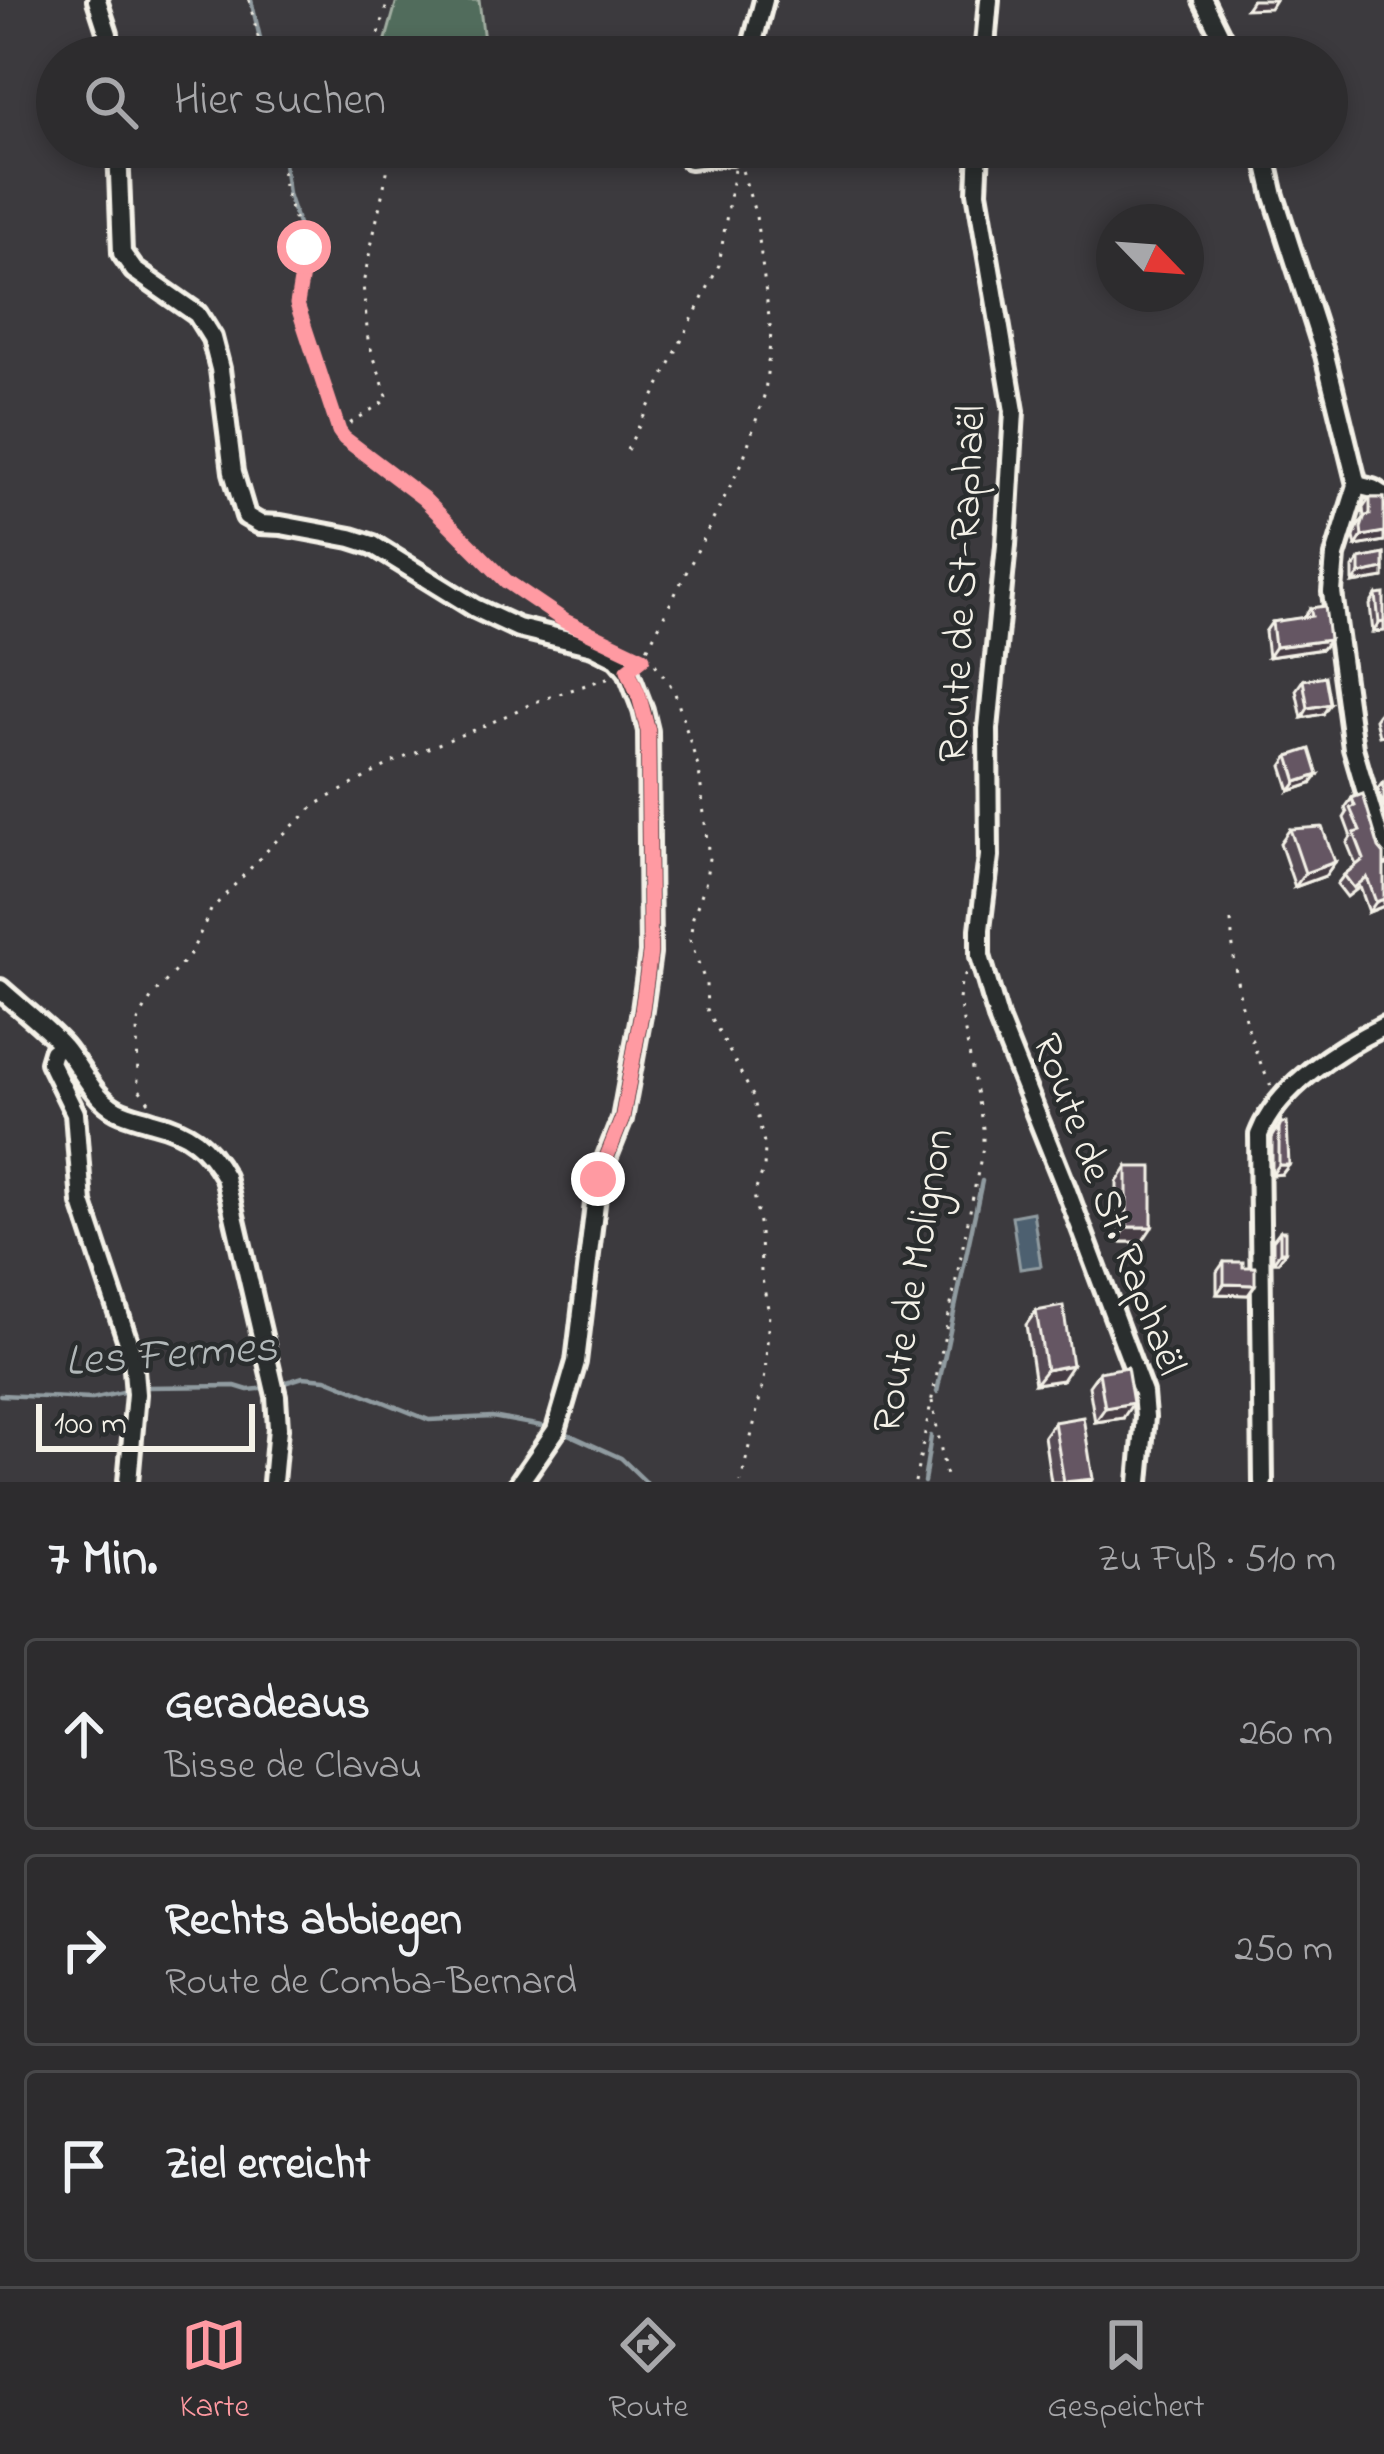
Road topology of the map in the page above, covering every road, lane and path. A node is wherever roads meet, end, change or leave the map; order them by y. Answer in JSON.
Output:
{"nodes":[{"id":1,"x":97,"y":0,"type":"edge"},
{"id":2,"x":248,"y":0,"type":"edge"},
{"id":3,"x":388,"y":0,"type":"edge"},
{"id":4,"x":764,"y":0,"type":"edge"},
{"id":5,"x":989,"y":0,"type":"edge"},
{"id":6,"x":1203,"y":0,"type":"edge"},
{"id":7,"x":108,"y":36,"type":"edge"},
{"id":8,"x":258,"y":36,"type":"edge"},
{"id":9,"x":379,"y":36,"type":"edge"},
{"id":10,"x":755,"y":36,"type":"edge"},
{"id":11,"x":986,"y":36,"type":"edge"},
{"id":12,"x":1221,"y":36,"type":"edge"},
{"id":13,"x":119,"y":168,"type":"edge"},
{"id":14,"x":282,"y":168,"type":"edge"},
{"id":15,"x":387,"y":168,"type":"edge"},
{"id":16,"x":733,"y":168,"type":"edge"},
{"id":17,"x":741,"y":168,"type":"edge"},
{"id":18,"x":978,"y":168,"type":"edge"},
{"id":19,"x":1268,"y":168,"type":"edge"},
{"id":20,"x":339,"y":431,"type":"junction"},
{"id":21,"x":627,"y":450,"type":"dead end"},
{"id":22,"x":1357,"y":485,"type":"junction"},
{"id":23,"x":1384,"y":496,"type":"edge"},
{"id":24,"x":581,"y":628,"type":"dead end"},
{"id":25,"x":631,"y":651,"type":"dead end"},
{"id":26,"x":636,"y":664,"type":"junction"},
{"id":27,"x":1384,"y":854,"type":"edge"},
{"id":28,"x":1231,"y":921,"type":"dead end"},
{"id":29,"x":980,"y":956,"type":"junction"},
{"id":30,"x":0,"y":989,"type":"edge"},
{"id":31,"x":1384,"y":1026,"type":"edge"},
{"id":32,"x":62,"y":1045,"type":"junction"},
{"id":33,"x":1278,"y":1101,"type":"junction"},
{"id":34,"x":150,"y":1103,"type":"dead end"},
{"id":35,"x":932,"y":1398,"type":"junction"},
{"id":36,"x":128,"y":1482,"type":"edge"},
{"id":37,"x":273,"y":1482,"type":"edge"},
{"id":38,"x":520,"y":1482,"type":"edge"},
{"id":39,"x":741,"y":1482,"type":"edge"},
{"id":40,"x":915,"y":1482,"type":"edge"},
{"id":41,"x":947,"y":1482,"type":"edge"},
{"id":42,"x":1139,"y":1482,"type":"edge"},
{"id":43,"x":1263,"y":1482,"type":"edge"}],
"edges":[{"from":1,"to":7,"type":"street"},
{"from":2,"to":8,"type":"path"},
{"from":3,"to":9,"type":"path"},
{"from":4,"to":10,"type":"street"},
{"from":5,"to":11,"type":"street"},
{"from":6,"to":12,"type":"street"},
{"from":13,"to":26,"type":"street"},
{"from":14,"to":20,"type":"path"},
{"from":15,"to":20,"type":"path"},
{"from":16,"to":21,"type":"path"},
{"from":17,"to":26,"type":"path"},
{"from":18,"to":29,"type":"street","name":"Route de St-Raphaël"},
{"from":19,"to":22,"type":"street"},
{"from":20,"to":24,"type":"path"},
{"from":22,"to":23,"type":"street"},
{"from":22,"to":27,"type":"street"},
{"from":25,"to":26,"type":"path"},
{"from":26,"to":34,"type":"path"},
{"from":26,"to":38,"type":"street"},
{"from":26,"to":39,"type":"path"},
{"from":28,"to":33,"type":"path"},
{"from":29,"to":35,"type":"path","name":"Route de Molignon"},
{"from":29,"to":42,"type":"street","name":"Route de St. Raphaël"},
{"from":30,"to":32,"type":"street"},
{"from":31,"to":33,"type":"street"},
{"from":32,"to":36,"type":"street"},
{"from":32,"to":37,"type":"street"},
{"from":33,"to":43,"type":"street"},
{"from":35,"to":40,"type":"path","name":"Route de Molignon"},
{"from":35,"to":41,"type":"path"}]}
